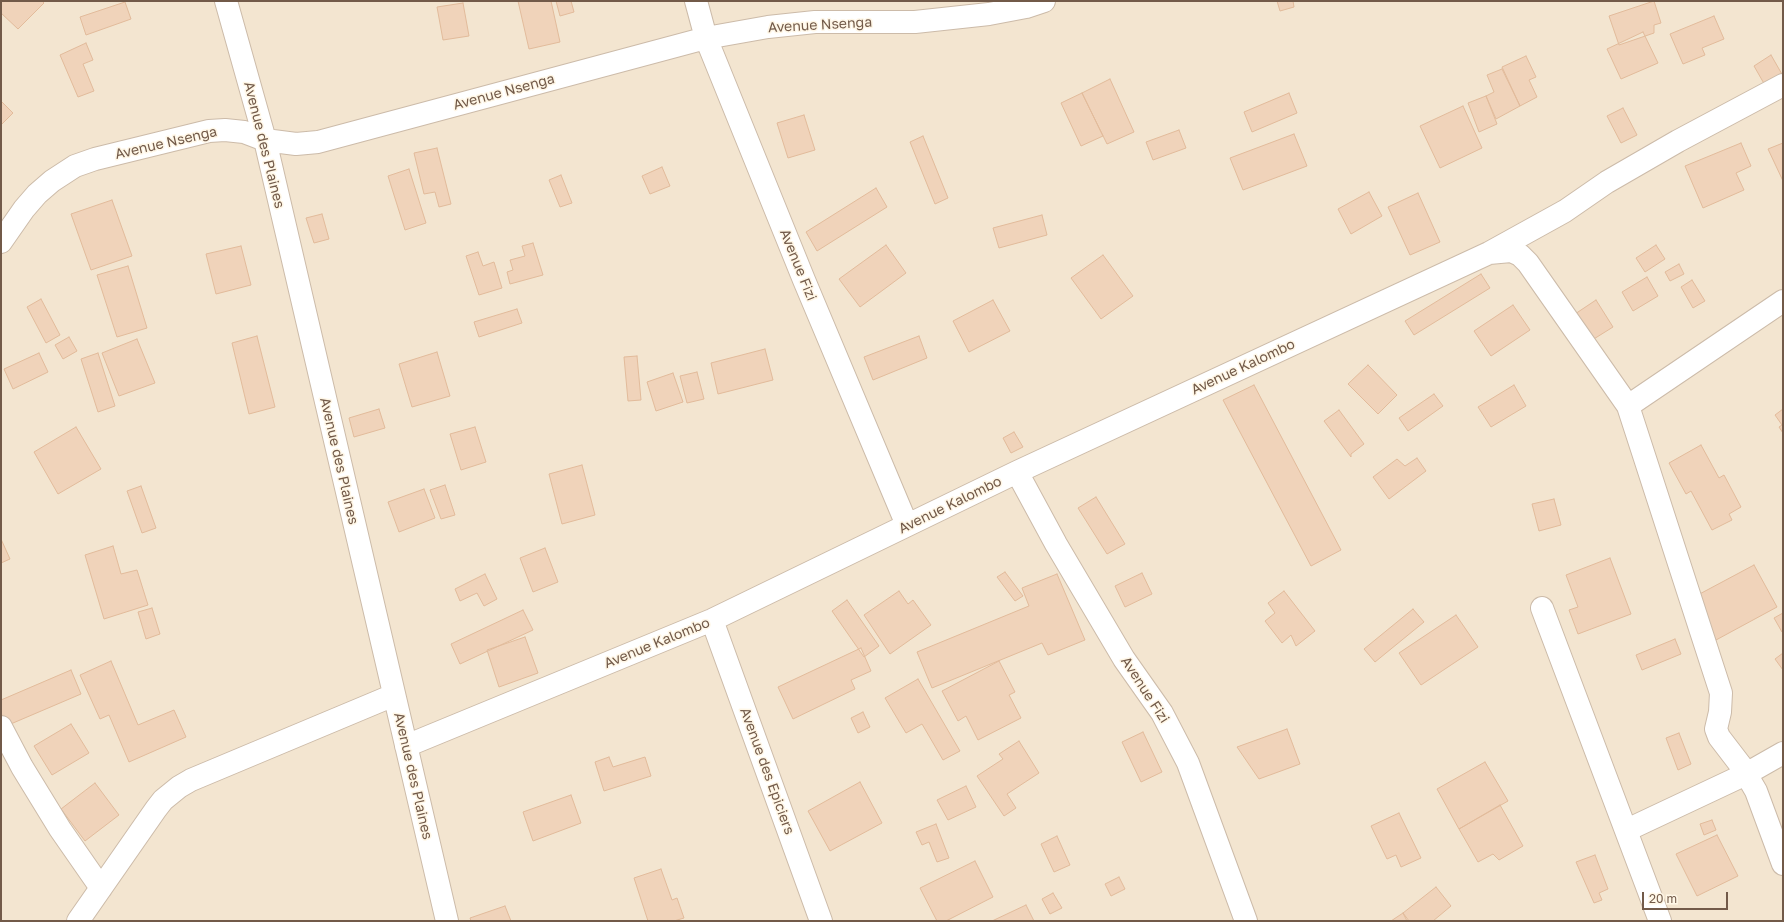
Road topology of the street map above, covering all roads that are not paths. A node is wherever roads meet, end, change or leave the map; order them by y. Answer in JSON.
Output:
{"nodes":[{"id":1,"x":226,"y":1,"type":"edge"},
{"id":2,"x":696,"y":1,"type":"edge"},
{"id":3,"x":1044,"y":1,"type":"edge"},
{"id":4,"x":706,"y":38,"type":"junction"},
{"id":5,"x":1783,"y":85,"type":"edge"},
{"id":6,"x":265,"y":140,"type":"junction"},
{"id":7,"x":1,"y":242,"type":"edge"},
{"id":8,"x":1489,"y":253,"type":"junction"},
{"id":9,"x":1783,"y":301,"type":"edge"},
{"id":10,"x":1628,"y":406,"type":"junction"},
{"id":11,"x":1018,"y":472,"type":"junction"},
{"id":12,"x":907,"y":525,"type":"junction"},
{"id":13,"x":1542,"y":608,"type":"dead end"},
{"id":14,"x":712,"y":620,"type":"junction"},
{"id":15,"x":394,"y":695,"type":"junction"},
{"id":16,"x":1,"y":726,"type":"edge"},
{"id":17,"x":406,"y":746,"type":"junction"},
{"id":18,"x":1783,"y":753,"type":"edge"},
{"id":19,"x":1746,"y":774,"type":"junction"},
{"id":20,"x":1627,"y":830,"type":"junction"},
{"id":21,"x":1783,"y":864,"type":"edge"},
{"id":22,"x":101,"y":888,"type":"junction"},
{"id":23,"x":78,"y":921,"type":"edge"},
{"id":24,"x":448,"y":921,"type":"edge"},
{"id":25,"x":821,"y":921,"type":"edge"},
{"id":26,"x":1246,"y":921,"type":"edge"},
{"id":27,"x":1660,"y":921,"type":"edge"}],
"edges":[{"from":1,"to":6,"type":"street","name":"Avenue des Plaines"},
{"from":2,"to":4,"type":"street","name":"Avenue Fizi"},
{"from":3,"to":4,"type":"street","name":"Avenue Nsenga"},
{"from":4,"to":6,"type":"street","name":"Avenue Nsenga"},
{"from":4,"to":12,"type":"street","name":"Avenue Fizi"},
{"from":5,"to":8,"type":"street","name":"Avenue Kalombo"},
{"from":6,"to":7,"type":"street","name":"Avenue Nsenga"},
{"from":6,"to":15,"type":"street","name":"Avenue des Plaines"},
{"from":8,"to":10,"type":"street"},
{"from":8,"to":11,"type":"street","name":"Avenue Kalombo"},
{"from":9,"to":10,"type":"street"},
{"from":10,"to":19,"type":"street"},
{"from":11,"to":12,"type":"street","name":"Avenue Kalombo"},
{"from":11,"to":26,"type":"street","name":"Avenue Fizi"},
{"from":12,"to":14,"type":"street","name":"Avenue Kalombo"},
{"from":13,"to":20,"type":"street"},
{"from":14,"to":17,"type":"street","name":"Avenue Kalombo"},
{"from":14,"to":25,"type":"street","name":"Avenue des Epiciers"},
{"from":15,"to":17,"type":"street","name":"Avenue des Plaines"},
{"from":15,"to":22,"type":"street"},
{"from":16,"to":22,"type":"street"},
{"from":17,"to":24,"type":"street","name":"Avenue des Plaines"},
{"from":18,"to":19,"type":"street"},
{"from":19,"to":20,"type":"street"},
{"from":19,"to":21,"type":"street"},
{"from":20,"to":27,"type":"street"},
{"from":22,"to":23,"type":"street"}]}
